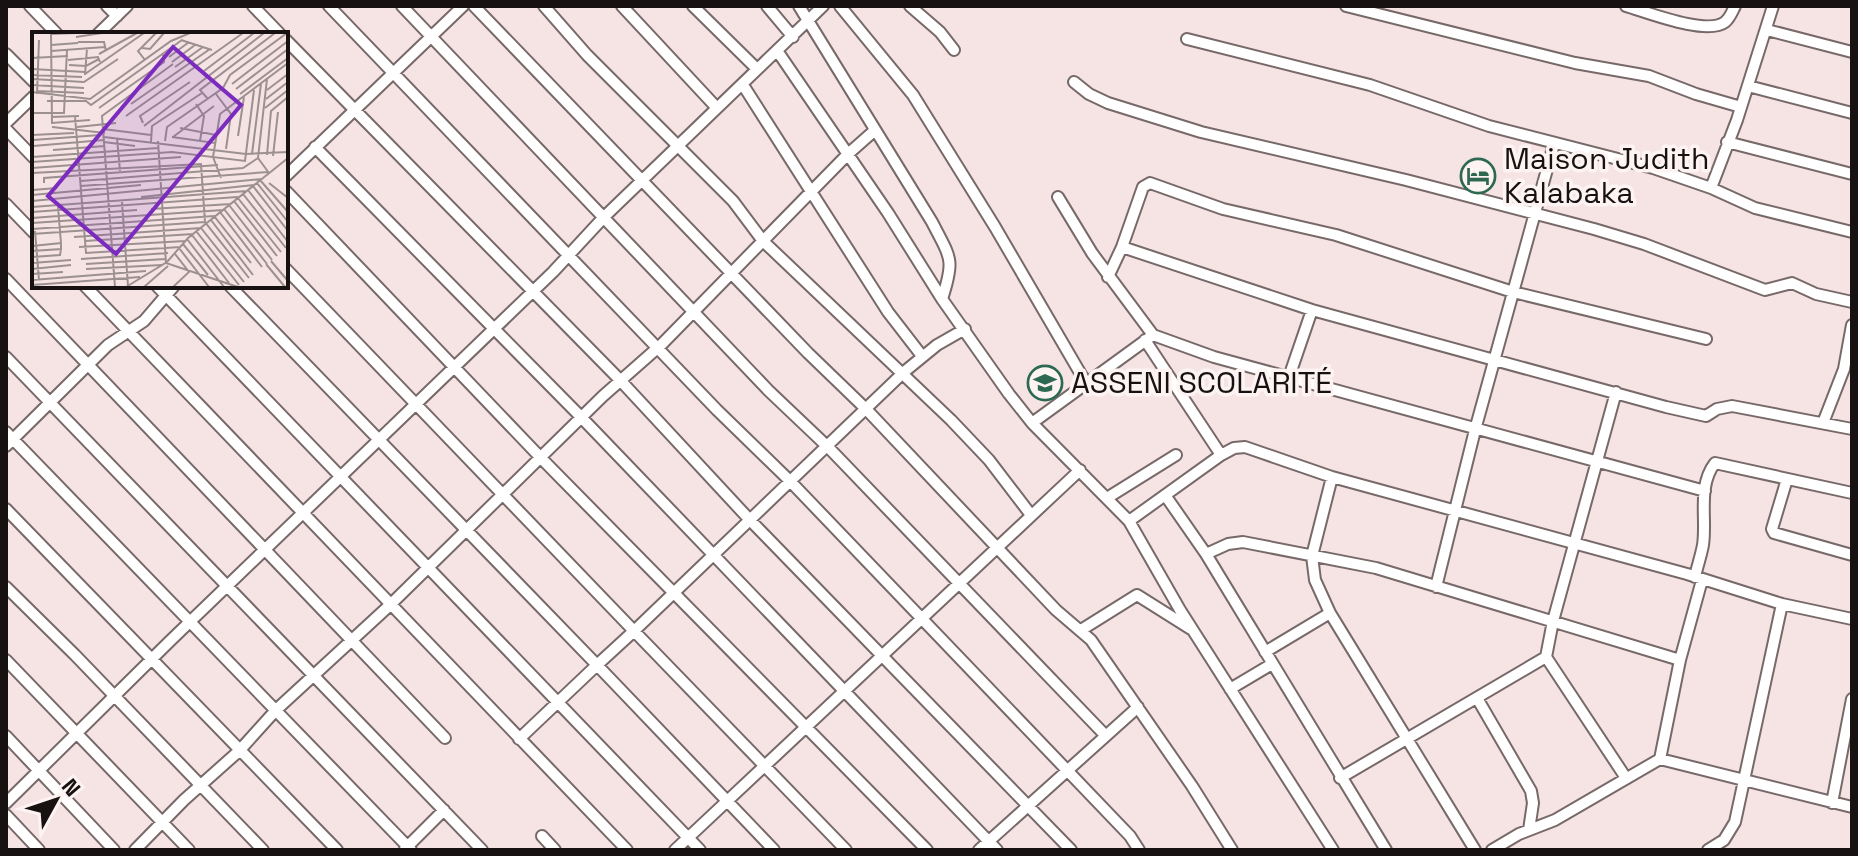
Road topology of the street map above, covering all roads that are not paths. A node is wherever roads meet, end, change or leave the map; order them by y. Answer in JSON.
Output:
{"nodes":[{"id":1,"x":30,"y":6,"type":"edge"},
{"id":2,"x":107,"y":6,"type":"edge"},
{"id":3,"x":127,"y":6,"type":"edge"},
{"id":4,"x":253,"y":6,"type":"edge"},
{"id":5,"x":329,"y":6,"type":"edge"},
{"id":6,"x":402,"y":6,"type":"edge"},
{"id":7,"x":463,"y":6,"type":"edge"},
{"id":8,"x":474,"y":6,"type":"edge"},
{"id":9,"x":544,"y":6,"type":"edge"},
{"id":10,"x":622,"y":6,"type":"edge"},
{"id":11,"x":693,"y":6,"type":"edge"},
{"id":12,"x":767,"y":6,"type":"edge"},
{"id":13,"x":799,"y":6,"type":"edge"},
{"id":14,"x":823,"y":6,"type":"edge"},
{"id":15,"x":840,"y":6,"type":"edge"},
{"id":16,"x":910,"y":6,"type":"edge"},
{"id":17,"x":1346,"y":6,"type":"edge"},
{"id":18,"x":1626,"y":6,"type":"edge"},
{"id":19,"x":1735,"y":6,"type":"edge"},
{"id":20,"x":1773,"y":6,"type":"edge"},
{"id":21,"x":117,"y":16,"type":"junction"},
{"id":22,"x":807,"y":23,"type":"junction"},
{"id":23,"x":1767,"y":30,"type":"junction"},
{"id":24,"x":55,"y":32,"type":"edge"},
{"id":25,"x":100,"y":32,"type":"edge"},
{"id":26,"x":278,"y":32,"type":"edge"},
{"id":27,"x":432,"y":36,"type":"junction"},
{"id":28,"x":793,"y":37,"type":"junction"},
{"id":29,"x":1187,"y":39,"type":"dead end"},
{"id":30,"x":288,"y":42,"type":"edge"},
{"id":31,"x":954,"y":50,"type":"dead end"},
{"id":32,"x":778,"y":52,"type":"junction"},
{"id":33,"x":1852,"y":52,"type":"edge"},
{"id":34,"x":6,"y":54,"type":"edge"},
{"id":35,"x":757,"y":69,"type":"junction"},
{"id":36,"x":393,"y":72,"type":"junction"},
{"id":37,"x":32,"y":80,"type":"edge"},
{"id":38,"x":1074,"y":82,"type":"dead end"},
{"id":39,"x":743,"y":85,"type":"junction"},
{"id":40,"x":1748,"y":86,"type":"junction"},
{"id":41,"x":32,"y":98,"type":"edge"},
{"id":42,"x":1741,"y":107,"type":"junction"},
{"id":43,"x":717,"y":108,"type":"junction"},
{"id":44,"x":356,"y":110,"type":"junction"},
{"id":45,"x":1852,"y":113,"type":"edge"},
{"id":46,"x":6,"y":126,"type":"edge"},
{"id":47,"x":874,"y":131,"type":"junction"},
{"id":48,"x":1727,"y":142,"type":"junction"},
{"id":49,"x":1554,"y":144,"type":"junction"},
{"id":50,"x":680,"y":146,"type":"junction"},
{"id":51,"x":315,"y":147,"type":"junction"},
{"id":52,"x":848,"y":154,"type":"junction"},
{"id":53,"x":32,"y":156,"type":"edge"},
{"id":54,"x":288,"y":174,"type":"edge"},
{"id":55,"x":1852,"y":174,"type":"edge"},
{"id":56,"x":644,"y":181,"type":"junction"},
{"id":57,"x":1711,"y":188,"type":"junction"},
{"id":58,"x":812,"y":192,"type":"junction"},
{"id":59,"x":288,"y":193,"type":"edge"},
{"id":60,"x":1058,"y":197,"type":"dead end"},
{"id":61,"x":6,"y":204,"type":"edge"},
{"id":62,"x":1534,"y":213,"type":"junction"},
{"id":63,"x":604,"y":217,"type":"junction"},
{"id":64,"x":32,"y":231,"type":"edge"},
{"id":65,"x":1852,"y":232,"type":"edge"},
{"id":66,"x":763,"y":241,"type":"junction"},
{"id":67,"x":1122,"y":247,"type":"junction"},
{"id":68,"x":569,"y":254,"type":"junction"},
{"id":69,"x":288,"y":271,"type":"edge"},
{"id":70,"x":733,"y":273,"type":"junction"},
{"id":71,"x":1108,"y":277,"type":"junction"},
{"id":72,"x":6,"y":279,"type":"edge"},
{"id":73,"x":87,"y":288,"type":"edge"},
{"id":74,"x":159,"y":288,"type":"edge"},
{"id":75,"x":172,"y":288,"type":"edge"},
{"id":76,"x":232,"y":288,"type":"edge"},
{"id":77,"x":530,"y":292,"type":"junction"},
{"id":78,"x":1513,"y":292,"type":"junction"},
{"id":79,"x":165,"y":295,"type":"junction"},
{"id":80,"x":942,"y":299,"type":"junction"},
{"id":81,"x":1852,"y":302,"type":"edge"},
{"id":82,"x":1312,"y":310,"type":"junction"},
{"id":83,"x":694,"y":312,"type":"junction"},
{"id":84,"x":1852,"y":325,"type":"edge"},
{"id":85,"x":494,"y":328,"type":"junction"},
{"id":86,"x":965,"y":329,"type":"junction"},
{"id":87,"x":127,"y":331,"type":"junction"},
{"id":88,"x":1149,"y":338,"type":"junction"},
{"id":89,"x":1706,"y":339,"type":"dead end"},
{"id":90,"x":657,"y":348,"type":"junction"},
{"id":91,"x":922,"y":356,"type":"junction"},
{"id":92,"x":6,"y":357,"type":"edge"},
{"id":93,"x":1496,"y":360,"type":"junction"},
{"id":94,"x":89,"y":366,"type":"junction"},
{"id":95,"x":454,"y":366,"type":"junction"},
{"id":96,"x":904,"y":372,"type":"junction"},
{"id":97,"x":1289,"y":377,"type":"junction"},
{"id":98,"x":620,"y":380,"type":"junction"},
{"id":99,"x":1086,"y":383,"type":"junction"},
{"id":100,"x":1616,"y":392,"type":"junction"},
{"id":101,"x":49,"y":403,"type":"junction"},
{"id":102,"x":416,"y":404,"type":"junction"},
{"id":103,"x":866,"y":409,"type":"junction"},
{"id":104,"x":581,"y":417,"type":"junction"},
{"id":105,"x":1032,"y":423,"type":"junction"},
{"id":106,"x":1823,"y":423,"type":"junction"},
{"id":107,"x":1852,"y":429,"type":"edge"},
{"id":108,"x":1475,"y":430,"type":"junction"},
{"id":109,"x":8,"y":439,"type":"edge"},
{"id":110,"x":378,"y":442,"type":"junction"},
{"id":111,"x":828,"y":447,"type":"junction"},
{"id":112,"x":1176,"y":455,"type":"dead end"},
{"id":113,"x":1221,"y":455,"type":"junction"},
{"id":114,"x":541,"y":458,"type":"junction"},
{"id":115,"x":1598,"y":462,"type":"junction"},
{"id":116,"x":1080,"y":470,"type":"junction"},
{"id":117,"x":340,"y":477,"type":"junction"},
{"id":118,"x":1332,"y":477,"type":"junction"},
{"id":119,"x":1787,"y":479,"type":"junction"},
{"id":120,"x":789,"y":480,"type":"junction"},
{"id":121,"x":1705,"y":491,"type":"junction"},
{"id":122,"x":1852,"y":493,"type":"edge"},
{"id":123,"x":502,"y":494,"type":"junction"},
{"id":124,"x":1165,"y":495,"type":"junction"},
{"id":125,"x":1107,"y":498,"type":"junction"},
{"id":126,"x":6,"y":509,"type":"edge"},
{"id":127,"x":1454,"y":511,"type":"junction"},
{"id":128,"x":302,"y":514,"type":"junction"},
{"id":129,"x":1031,"y":515,"type":"junction"},
{"id":130,"x":749,"y":519,"type":"junction"},
{"id":131,"x":1129,"y":521,"type":"junction"},
{"id":132,"x":466,"y":530,"type":"junction"},
{"id":133,"x":1576,"y":543,"type":"junction"},
{"id":134,"x":995,"y":547,"type":"junction"},
{"id":135,"x":266,"y":549,"type":"junction"},
{"id":136,"x":1206,"y":554,"type":"junction"},
{"id":137,"x":712,"y":555,"type":"junction"},
{"id":138,"x":1852,"y":555,"type":"edge"},
{"id":139,"x":1312,"y":556,"type":"junction"},
{"id":140,"x":428,"y":567,"type":"junction"},
{"id":141,"x":1698,"y":579,"type":"junction"},
{"id":142,"x":958,"y":582,"type":"junction"},
{"id":143,"x":6,"y":587,"type":"edge"},
{"id":144,"x":228,"y":587,"type":"junction"},
{"id":145,"x":1436,"y":587,"type":"junction"},
{"id":146,"x":674,"y":592,"type":"junction"},
{"id":147,"x":1782,"y":604,"type":"junction"},
{"id":148,"x":390,"y":605,"type":"junction"},
{"id":149,"x":1330,"y":613,"type":"junction"},
{"id":150,"x":920,"y":619,"type":"junction"},
{"id":151,"x":1852,"y":619,"type":"edge"},
{"id":152,"x":1553,"y":621,"type":"junction"},
{"id":153,"x":189,"y":622,"type":"junction"},
{"id":154,"x":1081,"y":630,"type":"junction"},
{"id":155,"x":1193,"y":630,"type":"junction"},
{"id":156,"x":634,"y":631,"type":"junction"},
{"id":157,"x":352,"y":639,"type":"junction"},
{"id":158,"x":1265,"y":652,"type":"junction"},
{"id":159,"x":882,"y":654,"type":"junction"},
{"id":160,"x":1546,"y":657,"type":"junction"},
{"id":161,"x":6,"y":660,"type":"edge"},
{"id":162,"x":151,"y":660,"type":"junction"},
{"id":163,"x":1680,"y":660,"type":"junction"},
{"id":164,"x":1272,"y":664,"type":"junction"},
{"id":165,"x":597,"y":665,"type":"junction"},
{"id":166,"x":313,"y":674,"type":"junction"},
{"id":167,"x":844,"y":689,"type":"junction"},
{"id":168,"x":1230,"y":689,"type":"junction"},
{"id":169,"x":114,"y":697,"type":"junction"},
{"id":170,"x":1477,"y":698,"type":"junction"},
{"id":171,"x":1852,"y":699,"type":"edge"},
{"id":172,"x":559,"y":703,"type":"junction"},
{"id":173,"x":1138,"y":707,"type":"junction"},
{"id":174,"x":276,"y":710,"type":"junction"},
{"id":175,"x":803,"y":727,"type":"junction"},
{"id":176,"x":76,"y":734,"type":"junction"},
{"id":177,"x":1105,"y":735,"type":"junction"},
{"id":178,"x":6,"y":736,"type":"edge"},
{"id":179,"x":445,"y":738,"type":"dead end"},
{"id":180,"x":519,"y":739,"type":"junction"},
{"id":181,"x":1409,"y":739,"type":"junction"},
{"id":182,"x":239,"y":751,"type":"junction"},
{"id":183,"x":1660,"y":759,"type":"junction"},
{"id":184,"x":763,"y":765,"type":"junction"},
{"id":185,"x":39,"y":771,"type":"junction"},
{"id":186,"x":1067,"y":771,"type":"junction"},
{"id":187,"x":1340,"y":778,"type":"junction"},
{"id":188,"x":1626,"y":778,"type":"junction"},
{"id":189,"x":1744,"y":782,"type":"junction"},
{"id":190,"x":201,"y":784,"type":"junction"},
{"id":191,"x":726,"y":800,"type":"junction"},
{"id":192,"x":6,"y":803,"type":"edge"},
{"id":193,"x":1832,"y":803,"type":"junction"},
{"id":194,"x":1027,"y":805,"type":"junction"},
{"id":195,"x":1852,"y":807,"type":"edge"},
{"id":196,"x":444,"y":810,"type":"junction"},
{"id":197,"x":6,"y":815,"type":"edge"},
{"id":198,"x":162,"y":821,"type":"junction"},
{"id":199,"x":1529,"y":830,"type":"junction"},
{"id":200,"x":542,"y":836,"type":"dead end"},
{"id":201,"x":688,"y":837,"type":"junction"},
{"id":202,"x":988,"y":841,"type":"junction"},
{"id":203,"x":407,"y":849,"type":"edge"},
{"id":204,"x":39,"y":850,"type":"edge"},
{"id":205,"x":114,"y":850,"type":"edge"},
{"id":206,"x":135,"y":850,"type":"edge"},
{"id":207,"x":189,"y":850,"type":"edge"},
{"id":208,"x":263,"y":850,"type":"edge"},
{"id":209,"x":337,"y":850,"type":"edge"},
{"id":210,"x":482,"y":850,"type":"edge"},
{"id":211,"x":555,"y":850,"type":"edge"},
{"id":212,"x":627,"y":850,"type":"edge"},
{"id":213,"x":675,"y":850,"type":"edge"},
{"id":214,"x":700,"y":850,"type":"edge"},
{"id":215,"x":774,"y":850,"type":"edge"},
{"id":216,"x":846,"y":850,"type":"edge"},
{"id":217,"x":927,"y":850,"type":"edge"},
{"id":218,"x":979,"y":850,"type":"edge"},
{"id":219,"x":997,"y":850,"type":"edge"},
{"id":220,"x":1071,"y":850,"type":"edge"},
{"id":221,"x":1139,"y":850,"type":"edge"},
{"id":222,"x":1232,"y":850,"type":"edge"},
{"id":223,"x":1333,"y":850,"type":"edge"},
{"id":224,"x":1386,"y":850,"type":"edge"},
{"id":225,"x":1475,"y":850,"type":"edge"},
{"id":226,"x":1492,"y":850,"type":"edge"},
{"id":227,"x":1708,"y":850,"type":"edge"}],
"edges":[{"from":1,"to":24,"type":"street"},
{"from":2,"to":21,"type":"street"},
{"from":3,"to":21,"type":"street"},
{"from":4,"to":26,"type":"street"},
{"from":5,"to":36,"type":"street"},
{"from":6,"to":27,"type":"street"},
{"from":7,"to":27,"type":"street"},
{"from":8,"to":56,"type":"street"},
{"from":9,"to":50,"type":"street"},
{"from":10,"to":43,"type":"street"},
{"from":11,"to":35,"type":"street"},
{"from":12,"to":28,"type":"street"},
{"from":13,"to":22,"type":"street"},
{"from":14,"to":22,"type":"street"},
{"from":15,"to":99,"type":"street"},
{"from":16,"to":31,"type":"street"},
{"from":17,"to":42,"type":"street"},
{"from":18,"to":19,"type":"street"},
{"from":20,"to":23,"type":"street"},
{"from":21,"to":25,"type":"street"},
{"from":22,"to":28,"type":"street"},
{"from":22,"to":47,"type":"street"},
{"from":23,"to":33,"type":"street"},
{"from":23,"to":40,"type":"street"},
{"from":27,"to":36,"type":"street"},
{"from":27,"to":63,"type":"street"},
{"from":28,"to":32,"type":"street"},
{"from":29,"to":49,"type":"street"},
{"from":30,"to":44,"type":"street"},
{"from":32,"to":35,"type":"street"},
{"from":32,"to":52,"type":"street"},
{"from":34,"to":37,"type":"street"},
{"from":35,"to":39,"type":"street"},
{"from":36,"to":44,"type":"street"},
{"from":36,"to":68,"type":"street"},
{"from":38,"to":62,"type":"street"},
{"from":39,"to":43,"type":"street"},
{"from":39,"to":58,"type":"street"},
{"from":40,"to":42,"type":"street"},
{"from":40,"to":45,"type":"street"},
{"from":41,"to":46,"type":"street"},
{"from":42,"to":48,"type":"street"},
{"from":43,"to":50,"type":"street"},
{"from":44,"to":51,"type":"street"},
{"from":44,"to":77,"type":"street"},
{"from":46,"to":53,"type":"street"},
{"from":47,"to":52,"type":"street"},
{"from":47,"to":80,"type":"street"},
{"from":48,"to":55,"type":"street"},
{"from":48,"to":57,"type":"street"},
{"from":49,"to":57,"type":"street"},
{"from":49,"to":62,"type":"street"},
{"from":50,"to":56,"type":"street"},
{"from":50,"to":66,"type":"street"},
{"from":51,"to":54,"type":"street"},
{"from":51,"to":85,"type":"street"},
{"from":52,"to":58,"type":"street"},
{"from":52,"to":80,"type":"street"},
{"from":56,"to":63,"type":"street"},
{"from":56,"to":70,"type":"street"},
{"from":57,"to":65,"type":"street"},
{"from":58,"to":66,"type":"street"},
{"from":58,"to":91,"type":"street"},
{"from":59,"to":95,"type":"street"},
{"from":60,"to":71,"type":"street"},
{"from":61,"to":64,"type":"street"},
{"from":62,"to":78,"type":"street"},
{"from":62,"to":81,"type":"street"},
{"from":63,"to":68,"type":"street"},
{"from":63,"to":83,"type":"street"},
{"from":66,"to":70,"type":"street"},
{"from":66,"to":96,"type":"street"},
{"from":67,"to":71,"type":"street"},
{"from":67,"to":78,"type":"street"},
{"from":67,"to":82,"type":"street"},
{"from":68,"to":77,"type":"street"},
{"from":68,"to":90,"type":"street"},
{"from":69,"to":102,"type":"street"},
{"from":70,"to":83,"type":"street"},
{"from":70,"to":103,"type":"street"},
{"from":71,"to":88,"type":"street"},
{"from":72,"to":94,"type":"street"},
{"from":73,"to":87,"type":"street"},
{"from":74,"to":79,"type":"street"},
{"from":75,"to":79,"type":"street"},
{"from":76,"to":110,"type":"street"},
{"from":77,"to":85,"type":"street"},
{"from":77,"to":98,"type":"street"},
{"from":78,"to":89,"type":"street"},
{"from":78,"to":93,"type":"street"},
{"from":79,"to":87,"type":"street"},
{"from":79,"to":117,"type":"street"},
{"from":80,"to":86,"type":"street"},
{"from":82,"to":93,"type":"street"},
{"from":82,"to":97,"type":"street"},
{"from":83,"to":90,"type":"street"},
{"from":83,"to":111,"type":"street"},
{"from":84,"to":106,"type":"street"},
{"from":85,"to":95,"type":"street"},
{"from":85,"to":104,"type":"street"},
{"from":86,"to":91,"type":"street"},
{"from":86,"to":105,"type":"street"},
{"from":87,"to":94,"type":"street"},
{"from":87,"to":128,"type":"street"},
{"from":88,"to":97,"type":"street"},
{"from":88,"to":99,"type":"street"},
{"from":88,"to":113,"type":"street"},
{"from":90,"to":98,"type":"street"},
{"from":90,"to":120,"type":"street"},
{"from":91,"to":96,"type":"street"},
{"from":92,"to":101,"type":"street"},
{"from":93,"to":100,"type":"street"},
{"from":93,"to":108,"type":"street"},
{"from":94,"to":101,"type":"street"},
{"from":94,"to":135,"type":"street"},
{"from":95,"to":102,"type":"street"},
{"from":95,"to":114,"type":"street"},
{"from":96,"to":103,"type":"street"},
{"from":96,"to":129,"type":"street"},
{"from":97,"to":108,"type":"street"},
{"from":98,"to":104,"type":"street"},
{"from":98,"to":130,"type":"street"},
{"from":99,"to":105,"type":"street"},
{"from":100,"to":106,"type":"street"},
{"from":100,"to":115,"type":"street"},
{"from":101,"to":109,"type":"street"},
{"from":101,"to":144,"type":"street"},
{"from":102,"to":110,"type":"street"},
{"from":102,"to":123,"type":"street"},
{"from":103,"to":111,"type":"street"},
{"from":103,"to":134,"type":"street"},
{"from":104,"to":114,"type":"street"},
{"from":104,"to":137,"type":"street"},
{"from":105,"to":116,"type":"street"},
{"from":106,"to":107,"type":"street"},
{"from":108,"to":115,"type":"street"},
{"from":108,"to":127,"type":"street"},
{"from":109,"to":153,"type":"street"},
{"from":110,"to":117,"type":"street"},
{"from":110,"to":132,"type":"street"},
{"from":111,"to":120,"type":"street"},
{"from":111,"to":142,"type":"street"},
{"from":112,"to":125,"type":"street"},
{"from":113,"to":118,"type":"street"},
{"from":113,"to":124,"type":"street"},
{"from":114,"to":123,"type":"street"},
{"from":114,"to":146,"type":"street"},
{"from":115,"to":121,"type":"street"},
{"from":115,"to":133,"type":"street"},
{"from":116,"to":125,"type":"street"},
{"from":116,"to":129,"type":"street"},
{"from":117,"to":128,"type":"street"},
{"from":117,"to":140,"type":"street"},
{"from":118,"to":127,"type":"street"},
{"from":118,"to":139,"type":"street"},
{"from":119,"to":121,"type":"street"},
{"from":119,"to":122,"type":"street"},
{"from":119,"to":138,"type":"street"},
{"from":120,"to":130,"type":"street"},
{"from":120,"to":150,"type":"street"},
{"from":121,"to":141,"type":"street"},
{"from":123,"to":132,"type":"street"},
{"from":123,"to":156,"type":"street"},
{"from":124,"to":131,"type":"street"},
{"from":124,"to":136,"type":"street"},
{"from":125,"to":131,"type":"street"},
{"from":126,"to":162,"type":"street"},
{"from":127,"to":133,"type":"street"},
{"from":127,"to":145,"type":"street"},
{"from":128,"to":135,"type":"street"},
{"from":128,"to":148,"type":"street"},
{"from":129,"to":134,"type":"street"},
{"from":130,"to":137,"type":"street"},
{"from":130,"to":159,"type":"street"},
{"from":131,"to":155,"type":"street"},
{"from":132,"to":140,"type":"street"},
{"from":132,"to":165,"type":"street"},
{"from":133,"to":141,"type":"street"},
{"from":133,"to":152,"type":"street"},
{"from":134,"to":142,"type":"street"},
{"from":134,"to":154,"type":"street"},
{"from":135,"to":144,"type":"street"},
{"from":135,"to":157,"type":"street"},
{"from":136,"to":139,"type":"street"},
{"from":136,"to":158,"type":"street"},
{"from":137,"to":146,"type":"street"},
{"from":137,"to":167,"type":"street"},
{"from":139,"to":145,"type":"street"},
{"from":139,"to":149,"type":"street"},
{"from":140,"to":148,"type":"street"},
{"from":140,"to":172,"type":"street"},
{"from":141,"to":147,"type":"street"},
{"from":141,"to":163,"type":"street"},
{"from":142,"to":150,"type":"street"},
{"from":142,"to":177,"type":"street"},
{"from":143,"to":169,"type":"street"},
{"from":144,"to":153,"type":"street"},
{"from":144,"to":166,"type":"street"},
{"from":145,"to":152,"type":"street"},
{"from":146,"to":156,"type":"street"},
{"from":146,"to":175,"type":"street"},
{"from":147,"to":151,"type":"street"},
{"from":147,"to":189,"type":"street"},
{"from":148,"to":157,"type":"street"},
{"from":148,"to":180,"type":"street"},
{"from":149,"to":158,"type":"street"},
{"from":149,"to":181,"type":"street"},
{"from":150,"to":159,"type":"street"},
{"from":150,"to":186,"type":"street"},
{"from":152,"to":160,"type":"street"},
{"from":152,"to":163,"type":"street"},
{"from":153,"to":162,"type":"street"},
{"from":153,"to":174,"type":"street"},
{"from":154,"to":155,"type":"street"},
{"from":154,"to":173,"type":"street"},
{"from":155,"to":168,"type":"street"},
{"from":156,"to":165,"type":"street"},
{"from":156,"to":184,"type":"street"},
{"from":157,"to":166,"type":"street"},
{"from":157,"to":179,"type":"street"},
{"from":158,"to":164,"type":"street"},
{"from":159,"to":167,"type":"street"},
{"from":159,"to":194,"type":"street"},
{"from":160,"to":170,"type":"street"},
{"from":160,"to":188,"type":"street"},
{"from":161,"to":176,"type":"street"},
{"from":162,"to":169,"type":"street"},
{"from":162,"to":182,"type":"street"},
{"from":163,"to":183,"type":"street"},
{"from":164,"to":168,"type":"street"},
{"from":164,"to":187,"type":"street"},
{"from":165,"to":172,"type":"street"},
{"from":165,"to":191,"type":"street"},
{"from":166,"to":174,"type":"street"},
{"from":166,"to":196,"type":"street"},
{"from":167,"to":175,"type":"street"},
{"from":167,"to":202,"type":"street"},
{"from":168,"to":223,"type":"street"},
{"from":169,"to":176,"type":"street"},
{"from":169,"to":190,"type":"street"},
{"from":170,"to":181,"type":"street"},
{"from":170,"to":199,"type":"street"},
{"from":171,"to":193,"type":"street"},
{"from":172,"to":180,"type":"street"},
{"from":172,"to":201,"type":"street"},
{"from":173,"to":177,"type":"street"},
{"from":173,"to":222,"type":"street"},
{"from":174,"to":182,"type":"street"},
{"from":174,"to":203,"type":"street"},
{"from":175,"to":184,"type":"street"},
{"from":175,"to":217,"type":"street"},
{"from":176,"to":185,"type":"street"},
{"from":176,"to":198,"type":"street"},
{"from":177,"to":186,"type":"street"},
{"from":178,"to":185,"type":"street"},
{"from":180,"to":212,"type":"street"},
{"from":181,"to":187,"type":"street"},
{"from":181,"to":225,"type":"street"},
{"from":182,"to":190,"type":"street"},
{"from":182,"to":209,"type":"street"},
{"from":183,"to":188,"type":"street"},
{"from":183,"to":189,"type":"street"},
{"from":184,"to":191,"type":"street"},
{"from":184,"to":216,"type":"street"},
{"from":185,"to":192,"type":"street"},
{"from":185,"to":205,"type":"street"},
{"from":186,"to":194,"type":"street"},
{"from":186,"to":221,"type":"street"},
{"from":187,"to":224,"type":"street"},
{"from":188,"to":199,"type":"street"},
{"from":189,"to":193,"type":"street"},
{"from":189,"to":227,"type":"street"},
{"from":190,"to":198,"type":"street"},
{"from":190,"to":208,"type":"street"},
{"from":191,"to":201,"type":"street"},
{"from":191,"to":215,"type":"street"},
{"from":193,"to":195,"type":"street"},
{"from":194,"to":202,"type":"street"},
{"from":194,"to":220,"type":"street"},
{"from":196,"to":203,"type":"street"},
{"from":196,"to":210,"type":"street"},
{"from":197,"to":204,"type":"street"},
{"from":198,"to":206,"type":"street"},
{"from":198,"to":207,"type":"street"},
{"from":199,"to":226,"type":"street"},
{"from":200,"to":211,"type":"street"},
{"from":201,"to":213,"type":"street"},
{"from":201,"to":214,"type":"street"},
{"from":202,"to":218,"type":"street"},
{"from":202,"to":219,"type":"street"}]}
